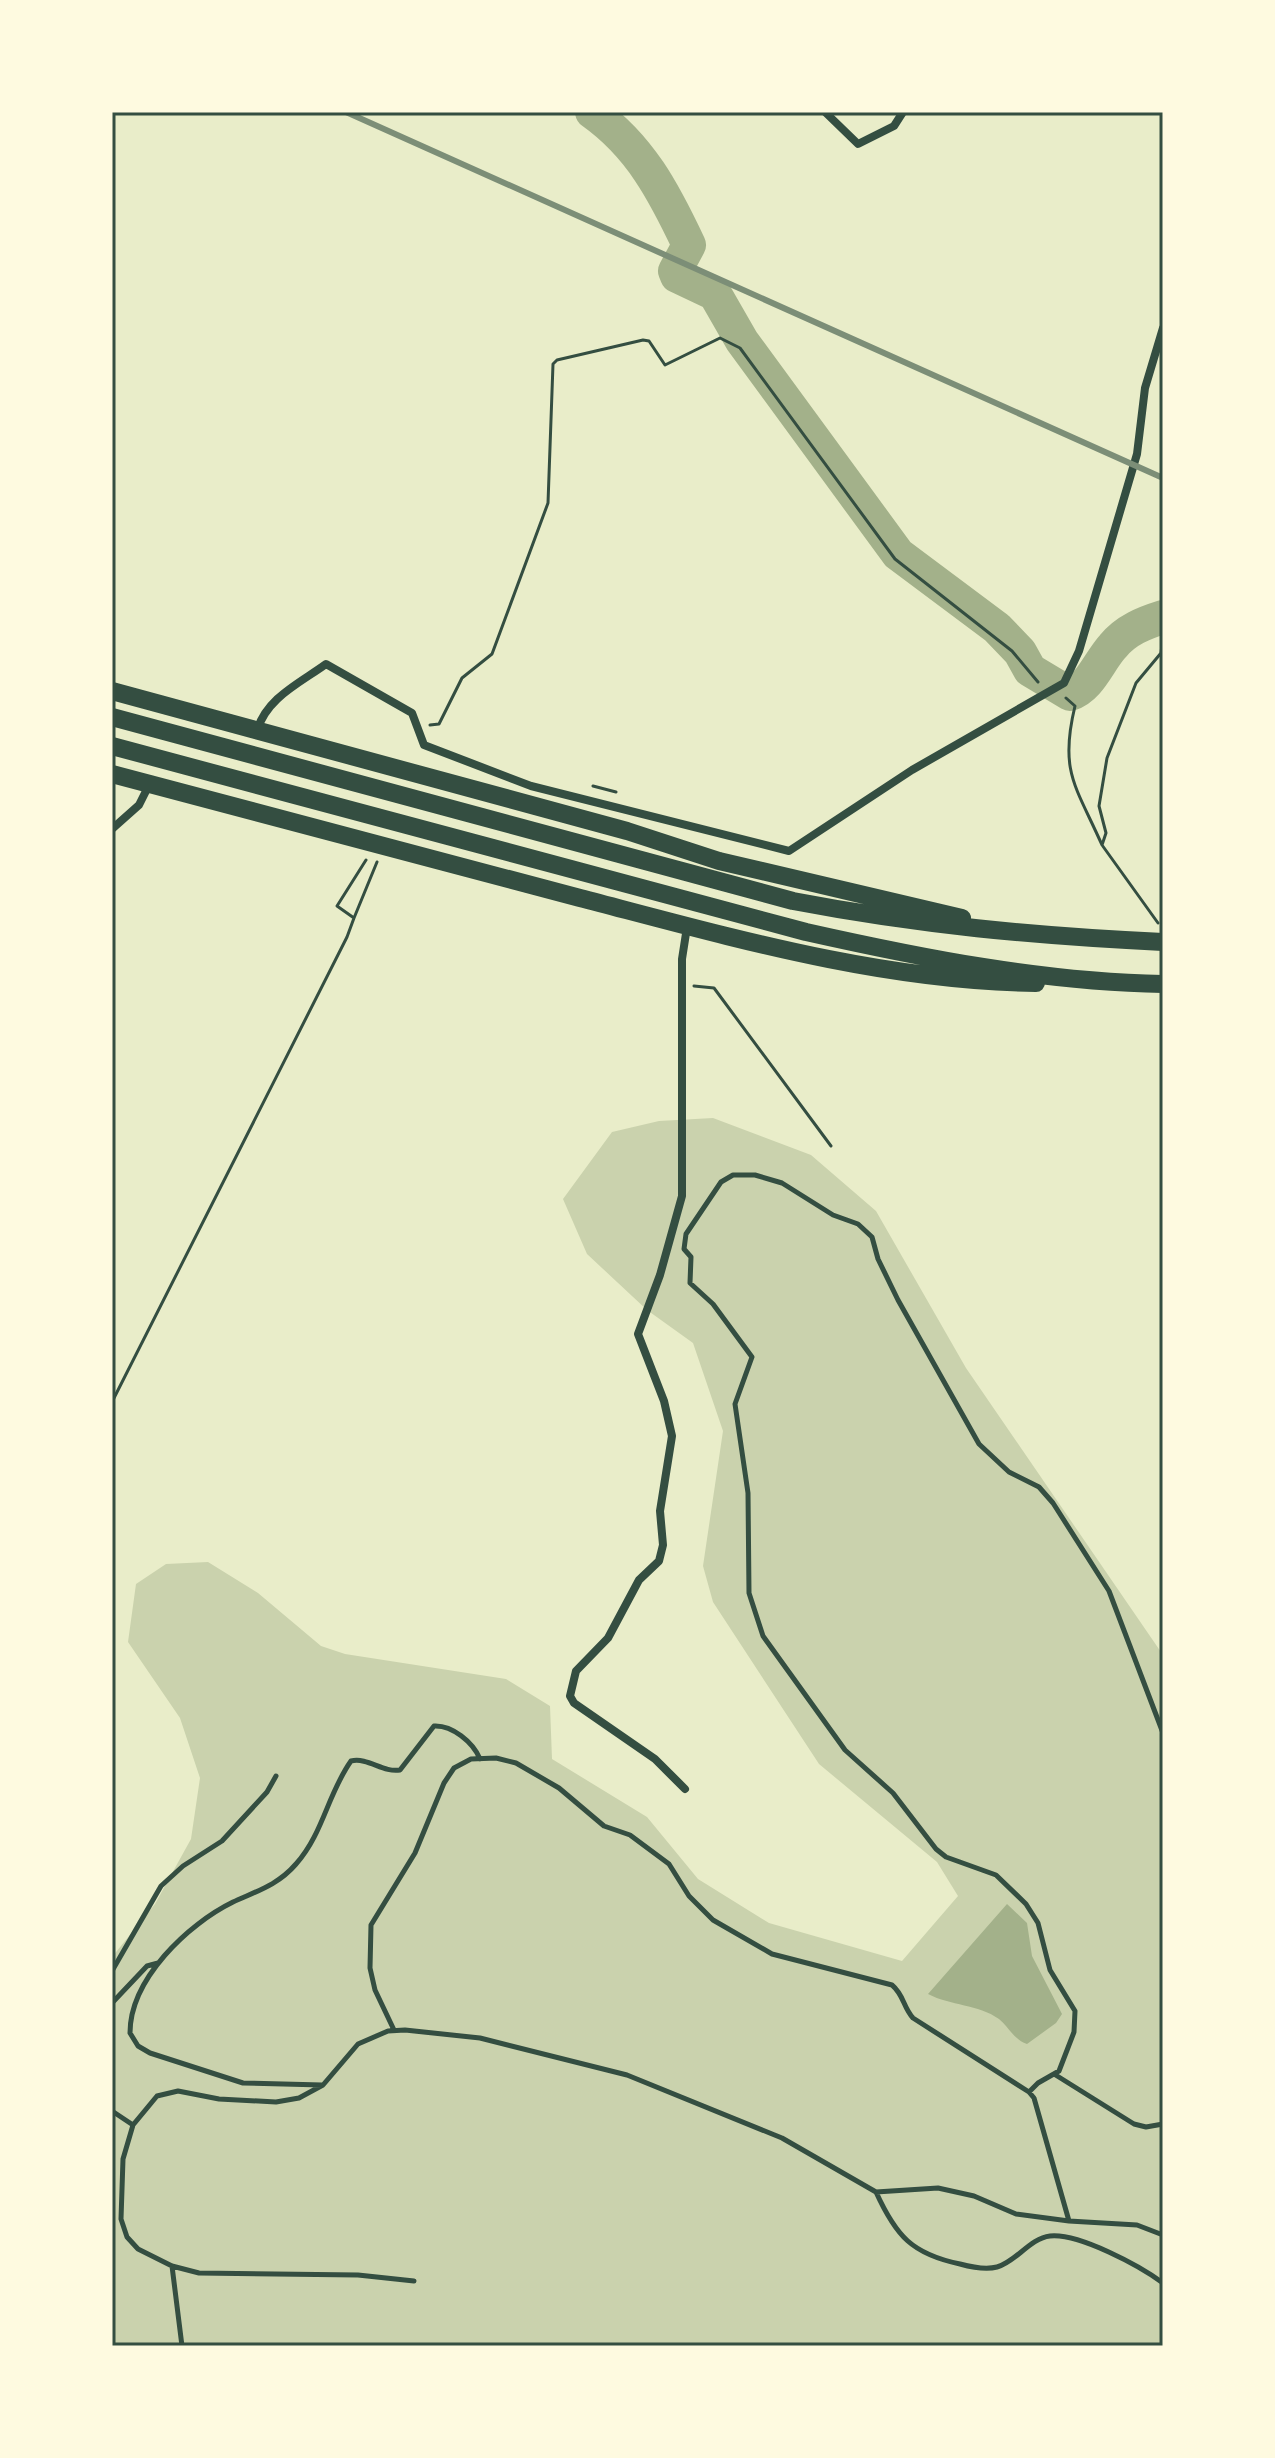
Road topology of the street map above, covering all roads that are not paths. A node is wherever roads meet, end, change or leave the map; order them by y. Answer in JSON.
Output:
{"nodes":[{"id":1,"x":825,"y":112,"type":"edge"},
{"id":2,"x":903,"y":112,"type":"edge"},
{"id":3,"x":1163,"y":328,"type":"edge"},
{"id":4,"x":112,"y":691,"type":"edge"},
{"id":5,"x":112,"y":717,"type":"edge"},
{"id":6,"x":256,"y":731,"type":"junction"},
{"id":7,"x":112,"y":746,"type":"edge"},
{"id":8,"x":112,"y":774,"type":"edge"},
{"id":9,"x":150,"y":784,"type":"junction"},
{"id":10,"x":606,"y":804,"type":"junction"},
{"id":11,"x":601,"y":825,"type":"junction"},
{"id":12,"x":112,"y":829,"type":"edge"},
{"id":13,"x":687,"y":926,"type":"junction"},
{"id":14,"x":1047,"y":936,"type":"junction"},
{"id":15,"x":1162,"y":942,"type":"edge"},
{"id":16,"x":1119,"y":983,"type":"junction"},
{"id":17,"x":1163,"y":984,"type":"edge"},
{"id":18,"x":1163,"y":1733,"type":"edge"},
{"id":19,"x":480,"y":1759,"type":"junction"},
{"id":20,"x":276,"y":1776,"type":"dead end"},
{"id":21,"x":685,"y":1789,"type":"dead end"},
{"id":22,"x":159,"y":1963,"type":"junction"},
{"id":23,"x":112,"y":1971,"type":"edge"},
{"id":24,"x":112,"y":2003,"type":"edge"},
{"id":25,"x":394,"y":2030,"type":"junction"},
{"id":26,"x":1054,"y":2074,"type":"junction"},
{"id":27,"x":323,"y":2085,"type":"junction"},
{"id":28,"x":1029,"y":2092,"type":"junction"},
{"id":29,"x":112,"y":2111,"type":"edge"},
{"id":30,"x":1163,"y":2124,"type":"edge"},
{"id":31,"x":133,"y":2125,"type":"junction"},
{"id":32,"x":876,"y":2192,"type":"junction"},
{"id":33,"x":1069,"y":2221,"type":"junction"},
{"id":34,"x":1163,"y":2235,"type":"edge"},
{"id":35,"x":172,"y":2266,"type":"junction"},
{"id":36,"x":414,"y":2281,"type":"dead end"},
{"id":37,"x":1163,"y":2283,"type":"edge"},
{"id":38,"x":182,"y":2346,"type":"edge"}],
"edges":[{"from":1,"to":2,"type":"street"},
{"from":3,"to":10,"type":"street"},
{"from":4,"to":6,"type":"highway"},
{"from":5,"to":14,"type":"highway"},
{"from":6,"to":10,"type":"street"},
{"from":6,"to":11,"type":"highway"},
{"from":7,"to":16,"type":"highway"},
{"from":8,"to":9,"type":"highway"},
{"from":9,"to":12,"type":"street"},
{"from":9,"to":13,"type":"highway"},
{"from":10,"to":11,"type":"street"},
{"from":11,"to":14,"type":"highway"},
{"from":13,"to":16,"type":"highway"},
{"from":13,"to":21,"type":"street"},
{"from":14,"to":15,"type":"highway"},
{"from":16,"to":17,"type":"highway"},
{"from":18,"to":26,"type":"lane"},
{"from":19,"to":22,"type":"lane"},
{"from":19,"to":25,"type":"lane"},
{"from":19,"to":28,"type":"lane"},
{"from":20,"to":23,"type":"lane"},
{"from":22,"to":24,"type":"lane"},
{"from":22,"to":27,"type":"lane"},
{"from":25,"to":27,"type":"lane"},
{"from":25,"to":32,"type":"lane"},
{"from":26,"to":28,"type":"lane"},
{"from":26,"to":30,"type":"lane"},
{"from":27,"to":31,"type":"lane"},
{"from":28,"to":33,"type":"lane"},
{"from":29,"to":31,"type":"lane"},
{"from":31,"to":35,"type":"lane"},
{"from":32,"to":33,"type":"lane"},
{"from":32,"to":37,"type":"lane"},
{"from":33,"to":34,"type":"lane"},
{"from":35,"to":36,"type":"lane"},
{"from":35,"to":38,"type":"lane"}]}
